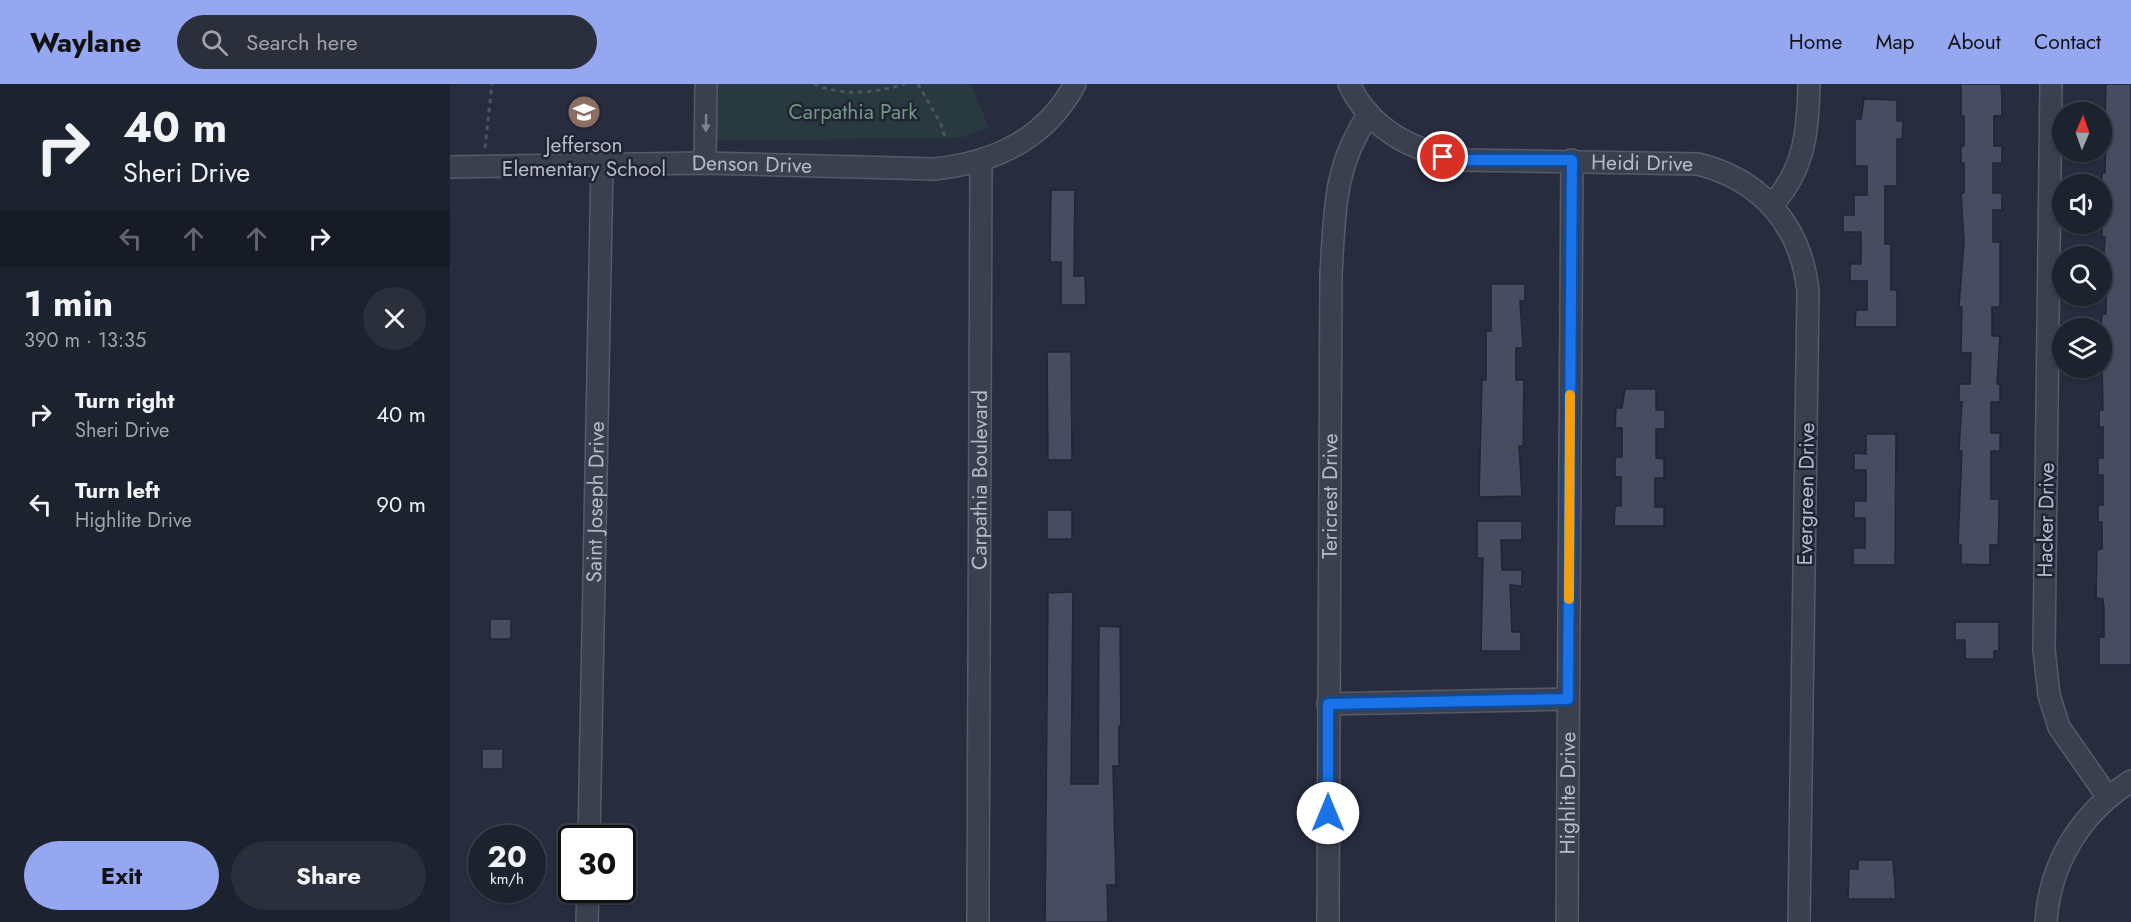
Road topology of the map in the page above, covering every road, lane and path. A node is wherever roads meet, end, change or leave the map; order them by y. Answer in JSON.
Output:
{"nodes":[{"id":1,"x":492,"y":84,"type":"edge"},
{"id":2,"x":706,"y":84,"type":"edge"},
{"id":3,"x":814,"y":84,"type":"edge"},
{"id":4,"x":904,"y":84,"type":"edge"},
{"id":5,"x":918,"y":84,"type":"edge"},
{"id":6,"x":1075,"y":84,"type":"edge"},
{"id":7,"x":1349,"y":84,"type":"edge"},
{"id":8,"x":1809,"y":84,"type":"edge"},
{"id":9,"x":2051,"y":84,"type":"edge"},
{"id":10,"x":1369,"y":114,"type":"junction"},
{"id":11,"x":946,"y":140,"type":"dead end"},
{"id":12,"x":1572,"y":160,"type":"junction"},
{"id":13,"x":981,"y":162,"type":"junction"},
{"id":14,"x":705,"y":163,"type":"junction"},
{"id":15,"x":602,"y":165,"type":"junction"},
{"id":16,"x":481,"y":166,"type":"junction"},
{"id":17,"x":450,"y":167,"type":"edge"},
{"id":18,"x":1773,"y":204,"type":"junction"},
{"id":19,"x":1568,"y":699,"type":"junction"},
{"id":20,"x":1328,"y":704,"type":"junction"},
{"id":21,"x":2131,"y":781,"type":"edge"},
{"id":22,"x":2106,"y":796,"type":"junction"},
{"id":23,"x":589,"y":825,"type":"edge"},
{"id":24,"x":588,"y":903,"type":"edge"},
{"id":25,"x":587,"y":922,"type":"edge"},
{"id":26,"x":978,"y":922,"type":"edge"},
{"id":27,"x":1328,"y":922,"type":"edge"},
{"id":28,"x":1567,"y":922,"type":"edge"},
{"id":29,"x":1799,"y":922,"type":"edge"},
{"id":30,"x":2046,"y":922,"type":"edge"}],
"edges":[{"from":1,"to":16,"type":"path"},
{"from":2,"to":14,"type":"street","one_way":true},
{"from":3,"to":4,"type":"path"},
{"from":5,"to":11,"type":"path"},
{"from":6,"to":13,"type":"street"},
{"from":7,"to":10,"type":"street"},
{"from":8,"to":18,"type":"street"},
{"from":9,"to":22,"type":"street","name":"Hacker Drive"},
{"from":10,"to":12,"type":"street","name":"Heidi Drive"},
{"from":10,"to":20,"type":"street","name":"Tericrest Drive"},
{"from":12,"to":18,"type":"street","name":"Heidi Drive"},
{"from":12,"to":19,"type":"street","name":"Highlite Drive"},
{"from":13,"to":14,"type":"street","name":"Denson Drive"},
{"from":13,"to":26,"type":"street","name":"Carpathia Boulevard"},
{"from":14,"to":15,"type":"street","name":"Denson Drive"},
{"from":15,"to":16,"type":"street","name":"Denson Drive"},
{"from":15,"to":23,"type":"street","name":"Saint Joseph Drive"},
{"from":16,"to":17,"type":"street","name":"Denson Drive"},
{"from":18,"to":29,"type":"street","name":"Evergreen Drive"},
{"from":19,"to":20,"type":"street"},
{"from":19,"to":28,"type":"street","name":"Highlite Drive"},
{"from":20,"to":27,"type":"street","name":"Tericrest Drive"},
{"from":21,"to":22,"type":"street"},
{"from":22,"to":30,"type":"street"},
{"from":24,"to":25,"type":"street"}]}
